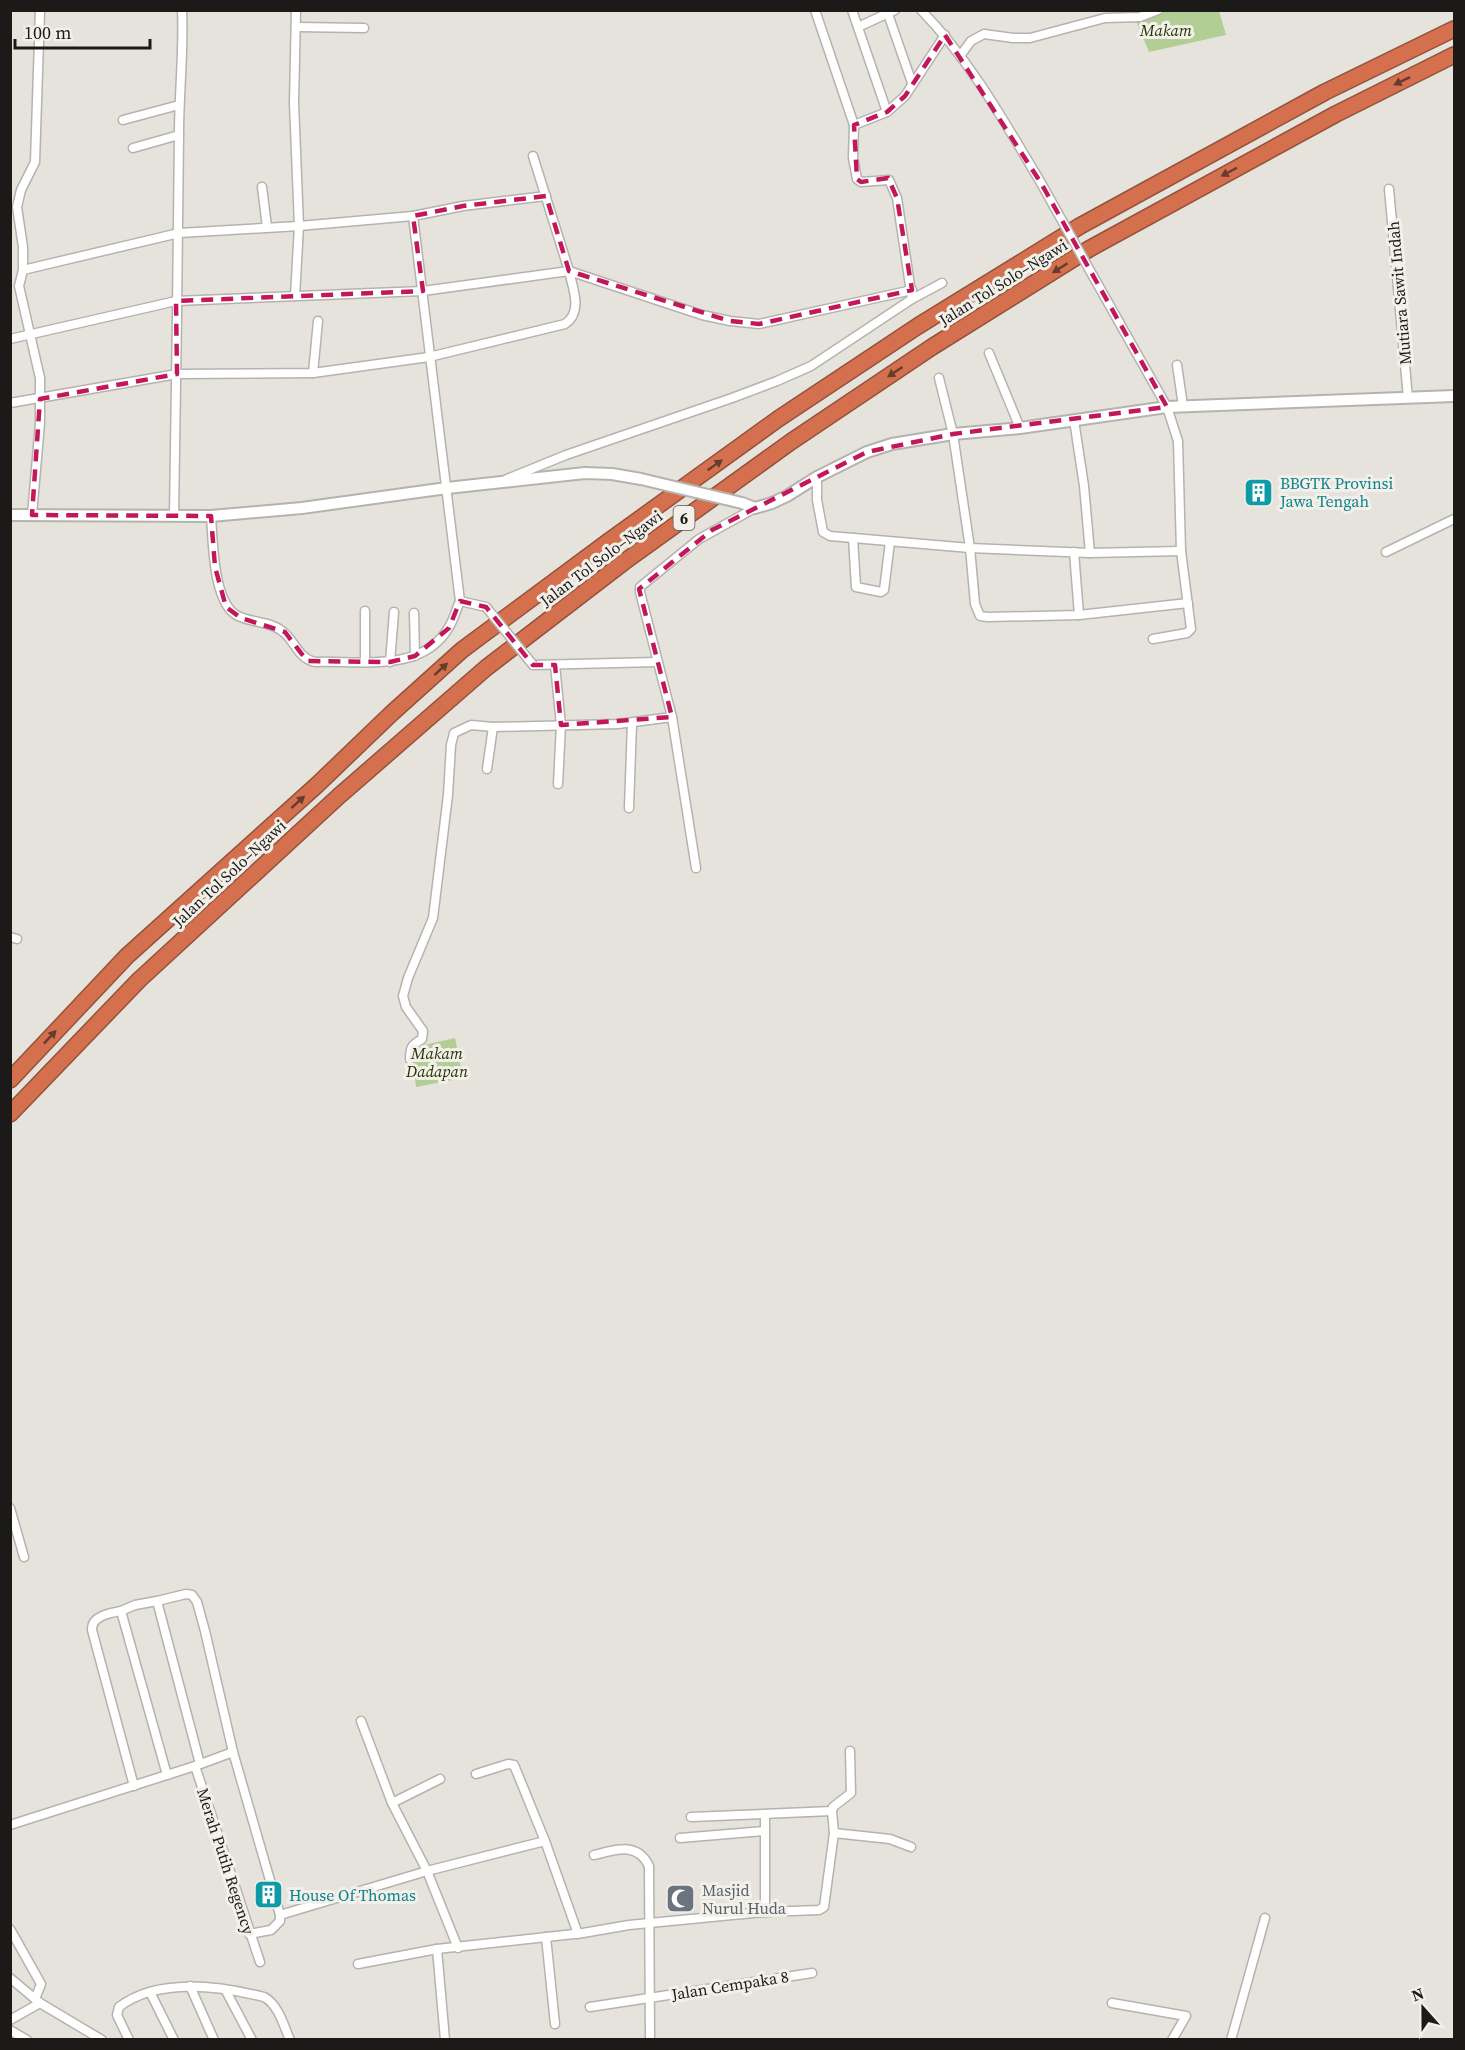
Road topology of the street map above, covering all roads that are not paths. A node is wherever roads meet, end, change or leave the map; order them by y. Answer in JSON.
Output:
{"nodes":[{"id":1,"x":40,"y":10,"type":"edge"},
{"id":2,"x":182,"y":10,"type":"edge"},
{"id":3,"x":296,"y":10,"type":"edge"},
{"id":4,"x":815,"y":10,"type":"edge"},
{"id":5,"x":852,"y":10,"type":"edge"},
{"id":6,"x":921,"y":10,"type":"edge"},
{"id":7,"x":1158,"y":10,"type":"edge"},
{"id":8,"x":891,"y":12,"type":"edge"},
{"id":9,"x":297,"y":27,"type":"junction"},
{"id":10,"x":858,"y":27,"type":"junction"},
{"id":11,"x":364,"y":28,"type":"dead end"},
{"id":12,"x":1455,"y":29,"type":"edge"},
{"id":13,"x":945,"y":35,"type":"junction"},
{"id":14,"x":1455,"y":55,"type":"edge"},
{"id":15,"x":960,"y":56,"type":"junction"},
{"id":16,"x":912,"y":83,"type":"junction"},
{"id":17,"x":179,"y":105,"type":"junction"},
{"id":18,"x":887,"y":112,"type":"junction"},
{"id":19,"x":123,"y":120,"type":"dead end"},
{"id":20,"x":854,"y":125,"type":"junction"},
{"id":21,"x":179,"y":135,"type":"junction"},
{"id":22,"x":133,"y":148,"type":"dead end"},
{"id":23,"x":533,"y":156,"type":"dead end"},
{"id":24,"x":262,"y":187,"type":"dead end"},
{"id":25,"x":1389,"y":189,"type":"dead end"},
{"id":26,"x":546,"y":196,"type":"junction"},
{"id":27,"x":413,"y":216,"type":"junction"},
{"id":28,"x":299,"y":226,"type":"junction"},
{"id":29,"x":267,"y":227,"type":"junction"},
{"id":30,"x":179,"y":233,"type":"junction"},
{"id":31,"x":23,"y":270,"type":"junction"},
{"id":32,"x":569,"y":271,"type":"junction"},
{"id":33,"x":942,"y":284,"type":"dead end"},
{"id":34,"x":423,"y":291,"type":"junction"},
{"id":35,"x":912,"y":295,"type":"junction"},
{"id":36,"x":295,"y":296,"type":"junction"},
{"id":37,"x":176,"y":301,"type":"junction"},
{"id":38,"x":318,"y":321,"type":"dead end"},
{"id":39,"x":29,"y":333,"type":"junction"},
{"id":40,"x":10,"y":339,"type":"edge"},
{"id":41,"x":989,"y":353,"type":"dead end"},
{"id":42,"x":429,"y":357,"type":"junction"},
{"id":43,"x":1177,"y":365,"type":"dead end"},
{"id":44,"x":313,"y":373,"type":"junction"},
{"id":45,"x":177,"y":374,"type":"junction"},
{"id":46,"x":939,"y":378,"type":"dead end"},
{"id":47,"x":1455,"y":396,"type":"edge"},
{"id":48,"x":1408,"y":398,"type":"junction"},
{"id":49,"x":40,"y":399,"type":"junction"},
{"id":50,"x":10,"y":403,"type":"edge"},
{"id":51,"x":1183,"y":406,"type":"junction"},
{"id":52,"x":1167,"y":407,"type":"junction"},
{"id":53,"x":1074,"y":420,"type":"junction"},
{"id":54,"x":1020,"y":428,"type":"junction"},
{"id":55,"x":953,"y":434,"type":"junction"},
{"id":56,"x":817,"y":477,"type":"junction"},
{"id":57,"x":497,"y":483,"type":"junction"},
{"id":58,"x":447,"y":488,"type":"junction"},
{"id":59,"x":754,"y":508,"type":"junction"},
{"id":60,"x":10,"y":515,"type":"edge"},
{"id":61,"x":32,"y":515,"type":"junction"},
{"id":62,"x":174,"y":516,"type":"junction"},
{"id":63,"x":211,"y":516,"type":"junction"},
{"id":64,"x":1455,"y":519,"type":"edge"},
{"id":65,"x":853,"y":538,"type":"junction"},
{"id":66,"x":890,"y":542,"type":"junction"},
{"id":67,"x":970,"y":548,"type":"junction"},
{"id":68,"x":1181,"y":551,"type":"junction"},
{"id":69,"x":1074,"y":552,"type":"junction"},
{"id":70,"x":1386,"y":552,"type":"dead end"},
{"id":71,"x":1090,"y":553,"type":"junction"},
{"id":72,"x":460,"y":601,"type":"junction"},
{"id":73,"x":1188,"y":603,"type":"junction"},
{"id":74,"x":365,"y":611,"type":"dead end"},
{"id":75,"x":394,"y":612,"type":"dead end"},
{"id":76,"x":414,"y":614,"type":"dead end"},
{"id":77,"x":1079,"y":615,"type":"junction"},
{"id":78,"x":1153,"y":639,"type":"dead end"},
{"id":79,"x":416,"y":656,"type":"junction"},
{"id":80,"x":365,"y":662,"type":"junction"},
{"id":81,"x":390,"y":662,"type":"junction"},
{"id":82,"x":656,"y":662,"type":"junction"},
{"id":83,"x":555,"y":665,"type":"junction"},
{"id":84,"x":672,"y":717,"type":"junction"},
{"id":85,"x":632,"y":723,"type":"junction"},
{"id":86,"x":561,"y":725,"type":"junction"},
{"id":87,"x":494,"y":727,"type":"junction"},
{"id":88,"x":487,"y":770,"type":"dead end"},
{"id":89,"x":558,"y":784,"type":"dead end"},
{"id":90,"x":628,"y":808,"type":"dead end"},
{"id":91,"x":696,"y":868,"type":"dead end"},
{"id":92,"x":410,"y":1059,"type":"dead end"},
{"id":93,"x":10,"y":1080,"type":"edge"},
{"id":94,"x":10,"y":1114,"type":"edge"},
{"id":95,"x":10,"y":1508,"type":"edge"},
{"id":96,"x":24,"y":1557,"type":"dead end"},
{"id":97,"x":157,"y":1601,"type":"junction"},
{"id":98,"x":121,"y":1611,"type":"junction"},
{"id":99,"x":361,"y":1721,"type":"dead end"},
{"id":100,"x":850,"y":1751,"type":"dead end"},
{"id":101,"x":233,"y":1752,"type":"junction"},
{"id":102,"x":198,"y":1765,"type":"junction"},
{"id":103,"x":476,"y":1774,"type":"dead end"},
{"id":104,"x":167,"y":1775,"type":"junction"},
{"id":105,"x":440,"y":1779,"type":"dead end"},
{"id":106,"x":134,"y":1786,"type":"junction"},
{"id":107,"x":392,"y":1803,"type":"junction"},
{"id":108,"x":832,"y":1811,"type":"junction"},
{"id":109,"x":765,"y":1815,"type":"junction"},
{"id":110,"x":691,"y":1817,"type":"dead end"},
{"id":111,"x":10,"y":1825,"type":"edge"},
{"id":112,"x":765,"y":1831,"type":"junction"},
{"id":113,"x":834,"y":1833,"type":"junction"},
{"id":114,"x":680,"y":1838,"type":"dead end"},
{"id":115,"x":545,"y":1840,"type":"junction"},
{"id":116,"x":910,"y":1847,"type":"dead end"},
{"id":117,"x":594,"y":1855,"type":"dead end"},
{"id":118,"x":427,"y":1871,"type":"junction"},
{"id":119,"x":765,"y":1912,"type":"junction"},
{"id":120,"x":280,"y":1915,"type":"junction"},
{"id":121,"x":1265,"y":1918,"type":"dead end"},
{"id":122,"x":649,"y":1923,"type":"junction"},
{"id":123,"x":10,"y":1929,"type":"edge"},
{"id":124,"x":249,"y":1934,"type":"junction"},
{"id":125,"x":578,"y":1934,"type":"junction"},
{"id":126,"x":546,"y":1936,"type":"junction"},
{"id":127,"x":458,"y":1948,"type":"junction"},
{"id":128,"x":437,"y":1949,"type":"junction"},
{"id":129,"x":260,"y":1962,"type":"dead end"},
{"id":130,"x":358,"y":1965,"type":"dead end"},
{"id":131,"x":812,"y":1973,"type":"dead end"},
{"id":132,"x":10,"y":1978,"type":"edge"},
{"id":133,"x":190,"y":1986,"type":"junction"},
{"id":134,"x":226,"y":1990,"type":"junction"},
{"id":135,"x":150,"y":1992,"type":"junction"},
{"id":136,"x":648,"y":1998,"type":"junction"},
{"id":137,"x":38,"y":2001,"type":"junction"},
{"id":138,"x":1112,"y":2003,"type":"dead end"},
{"id":139,"x":590,"y":2007,"type":"dead end"},
{"id":140,"x":10,"y":2019,"type":"edge"},
{"id":141,"x":555,"y":2024,"type":"dead end"},
{"id":142,"x":10,"y":2030,"type":"edge"},
{"id":143,"x":27,"y":2040,"type":"edge"},
{"id":144,"x":102,"y":2040,"type":"edge"},
{"id":145,"x":129,"y":2040,"type":"edge"},
{"id":146,"x":174,"y":2040,"type":"edge"},
{"id":147,"x":214,"y":2040,"type":"edge"},
{"id":148,"x":252,"y":2040,"type":"edge"},
{"id":149,"x":290,"y":2040,"type":"edge"},
{"id":150,"x":446,"y":2040,"type":"edge"},
{"id":151,"x":650,"y":2040,"type":"edge"},
{"id":152,"x":1172,"y":2040,"type":"edge"},
{"id":153,"x":1231,"y":2040,"type":"edge"}],
"edges":[{"from":1,"to":31,"type":"street"},
{"from":2,"to":17,"type":"street"},
{"from":3,"to":9,"type":"street"},
{"from":4,"to":20,"type":"street"},
{"from":5,"to":10,"type":"street"},
{"from":6,"to":13,"type":"street"},
{"from":7,"to":15,"type":"street"},
{"from":8,"to":10,"type":"street"},
{"from":8,"to":16,"type":"street"},
{"from":9,"to":11,"type":"street"},
{"from":9,"to":28,"type":"street"},
{"from":10,"to":18,"type":"street"},
{"from":93,"to":12,"type":"highway","name":"Jalan Tol Solo–Ngawi","number":"6","one_way":true},
{"from":13,"to":15,"type":"street"},
{"from":13,"to":16,"type":"street"},
{"from":14,"to":94,"type":"highway","name":"Jalan Tol Solo–Ngawi","number":"6","one_way":true},
{"from":15,"to":52,"type":"street","bridge":true},
{"from":16,"to":18,"type":"street"},
{"from":17,"to":19,"type":"street"},
{"from":17,"to":21,"type":"street"},
{"from":18,"to":20,"type":"street"},
{"from":20,"to":35,"type":"street"},
{"from":21,"to":22,"type":"street"},
{"from":21,"to":30,"type":"street"},
{"from":23,"to":26,"type":"street"},
{"from":24,"to":29,"type":"street"},
{"from":25,"to":48,"type":"street","name":"Mutiara Sawit Indah"},
{"from":26,"to":27,"type":"street"},
{"from":26,"to":32,"type":"street"},
{"from":27,"to":28,"type":"street"},
{"from":27,"to":34,"type":"street"},
{"from":28,"to":29,"type":"street"},
{"from":28,"to":36,"type":"street"},
{"from":29,"to":30,"type":"street"},
{"from":30,"to":31,"type":"street"},
{"from":30,"to":37,"type":"street"},
{"from":31,"to":39,"type":"street"},
{"from":32,"to":34,"type":"street"},
{"from":32,"to":35,"type":"street"},
{"from":32,"to":42,"type":"street"},
{"from":33,"to":35,"type":"street"},
{"from":34,"to":36,"type":"street"},
{"from":34,"to":42,"type":"street"},
{"from":35,"to":57,"type":"street"},
{"from":36,"to":37,"type":"street"},
{"from":37,"to":39,"type":"street"},
{"from":37,"to":45,"type":"street"},
{"from":38,"to":44,"type":"street"},
{"from":39,"to":40,"type":"street"},
{"from":39,"to":49,"type":"street"},
{"from":41,"to":54,"type":"street"},
{"from":42,"to":44,"type":"street"},
{"from":42,"to":58,"type":"street"},
{"from":43,"to":51,"type":"street"},
{"from":44,"to":45,"type":"street"},
{"from":45,"to":49,"type":"street"},
{"from":45,"to":62,"type":"street"},
{"from":46,"to":55,"type":"street"},
{"from":47,"to":48,"type":"street"},
{"from":48,"to":51,"type":"street"},
{"from":49,"to":50,"type":"street"},
{"from":49,"to":61,"type":"street"},
{"from":51,"to":52,"type":"street"},
{"from":52,"to":53,"type":"street"},
{"from":52,"to":68,"type":"street"},
{"from":53,"to":54,"type":"street"},
{"from":53,"to":71,"type":"street"},
{"from":54,"to":55,"type":"street"},
{"from":55,"to":56,"type":"street"},
{"from":55,"to":67,"type":"street"},
{"from":56,"to":59,"type":"street"},
{"from":56,"to":65,"type":"street"},
{"from":57,"to":58,"type":"street"},
{"from":57,"to":59,"type":"street","bridge":true},
{"from":58,"to":63,"type":"street"},
{"from":58,"to":72,"type":"street"},
{"from":59,"to":82,"type":"street"},
{"from":60,"to":61,"type":"street"},
{"from":61,"to":62,"type":"street"},
{"from":62,"to":63,"type":"street"},
{"from":63,"to":80,"type":"street"},
{"from":64,"to":70,"type":"street"},
{"from":65,"to":66,"type":"street"},
{"from":65,"to":66,"type":"street"},
{"from":66,"to":67,"type":"street"},
{"from":67,"to":69,"type":"street"},
{"from":67,"to":77,"type":"street"},
{"from":68,"to":71,"type":"street"},
{"from":68,"to":73,"type":"street"},
{"from":69,"to":71,"type":"street"},
{"from":69,"to":77,"type":"street"},
{"from":72,"to":79,"type":"street"},
{"from":72,"to":83,"type":"street","bridge":true},
{"from":73,"to":77,"type":"street"},
{"from":73,"to":78,"type":"street"},
{"from":74,"to":80,"type":"street"},
{"from":75,"to":81,"type":"street"},
{"from":76,"to":79,"type":"street"},
{"from":79,"to":81,"type":"street"},
{"from":80,"to":81,"type":"street"},
{"from":82,"to":83,"type":"street"},
{"from":82,"to":84,"type":"street"},
{"from":83,"to":86,"type":"street"},
{"from":84,"to":85,"type":"street"},
{"from":84,"to":91,"type":"street"},
{"from":85,"to":86,"type":"street"},
{"from":85,"to":90,"type":"street"},
{"from":86,"to":87,"type":"street"},
{"from":86,"to":89,"type":"street"},
{"from":87,"to":88,"type":"street"},
{"from":87,"to":92,"type":"street"},
{"from":95,"to":96,"type":"street"},
{"from":97,"to":98,"type":"street"},
{"from":97,"to":101,"type":"street"},
{"from":97,"to":102,"type":"street","name":"Merah Putih Regency"},
{"from":98,"to":104,"type":"street"},
{"from":98,"to":106,"type":"street"},
{"from":99,"to":107,"type":"street"},
{"from":100,"to":108,"type":"street"},
{"from":101,"to":102,"type":"street","name":"Merah Putih Regency"},
{"from":101,"to":120,"type":"street"},
{"from":102,"to":104,"type":"street"},
{"from":102,"to":124,"type":"street","name":"Merah Putih Regency"},
{"from":103,"to":115,"type":"street"},
{"from":104,"to":106,"type":"street"},
{"from":105,"to":107,"type":"street"},
{"from":106,"to":111,"type":"street"},
{"from":107,"to":118,"type":"street"},
{"from":108,"to":109,"type":"street"},
{"from":108,"to":113,"type":"street"},
{"from":109,"to":110,"type":"street"},
{"from":109,"to":112,"type":"street"},
{"from":112,"to":114,"type":"street"},
{"from":112,"to":119,"type":"street"},
{"from":113,"to":116,"type":"street"},
{"from":113,"to":119,"type":"street"},
{"from":115,"to":118,"type":"street"},
{"from":115,"to":125,"type":"street"},
{"from":117,"to":122,"type":"street"},
{"from":118,"to":120,"type":"street"},
{"from":118,"to":127,"type":"street"},
{"from":119,"to":122,"type":"street"},
{"from":120,"to":124,"type":"street"},
{"from":121,"to":153,"type":"street"},
{"from":122,"to":125,"type":"street"},
{"from":122,"to":136,"type":"street"},
{"from":123,"to":137,"type":"street"},
{"from":124,"to":129,"type":"street","name":"Merah Putih Regency"},
{"from":125,"to":126,"type":"street"},
{"from":126,"to":127,"type":"street"},
{"from":126,"to":141,"type":"street"},
{"from":127,"to":128,"type":"street"},
{"from":128,"to":130,"type":"street"},
{"from":128,"to":150,"type":"street"},
{"from":131,"to":136,"type":"street","name":"Jalan Cempaka 8"},
{"from":132,"to":137,"type":"street"},
{"from":133,"to":134,"type":"street"},
{"from":133,"to":135,"type":"street"},
{"from":133,"to":147,"type":"street"},
{"from":134,"to":148,"type":"street"},
{"from":134,"to":149,"type":"street"},
{"from":135,"to":145,"type":"street"},
{"from":135,"to":146,"type":"street"},
{"from":136,"to":139,"type":"street","name":"Jalan Cempaka 8"},
{"from":136,"to":151,"type":"street"},
{"from":137,"to":140,"type":"street"},
{"from":137,"to":144,"type":"street"},
{"from":138,"to":152,"type":"street"},
{"from":142,"to":143,"type":"street"}]}
